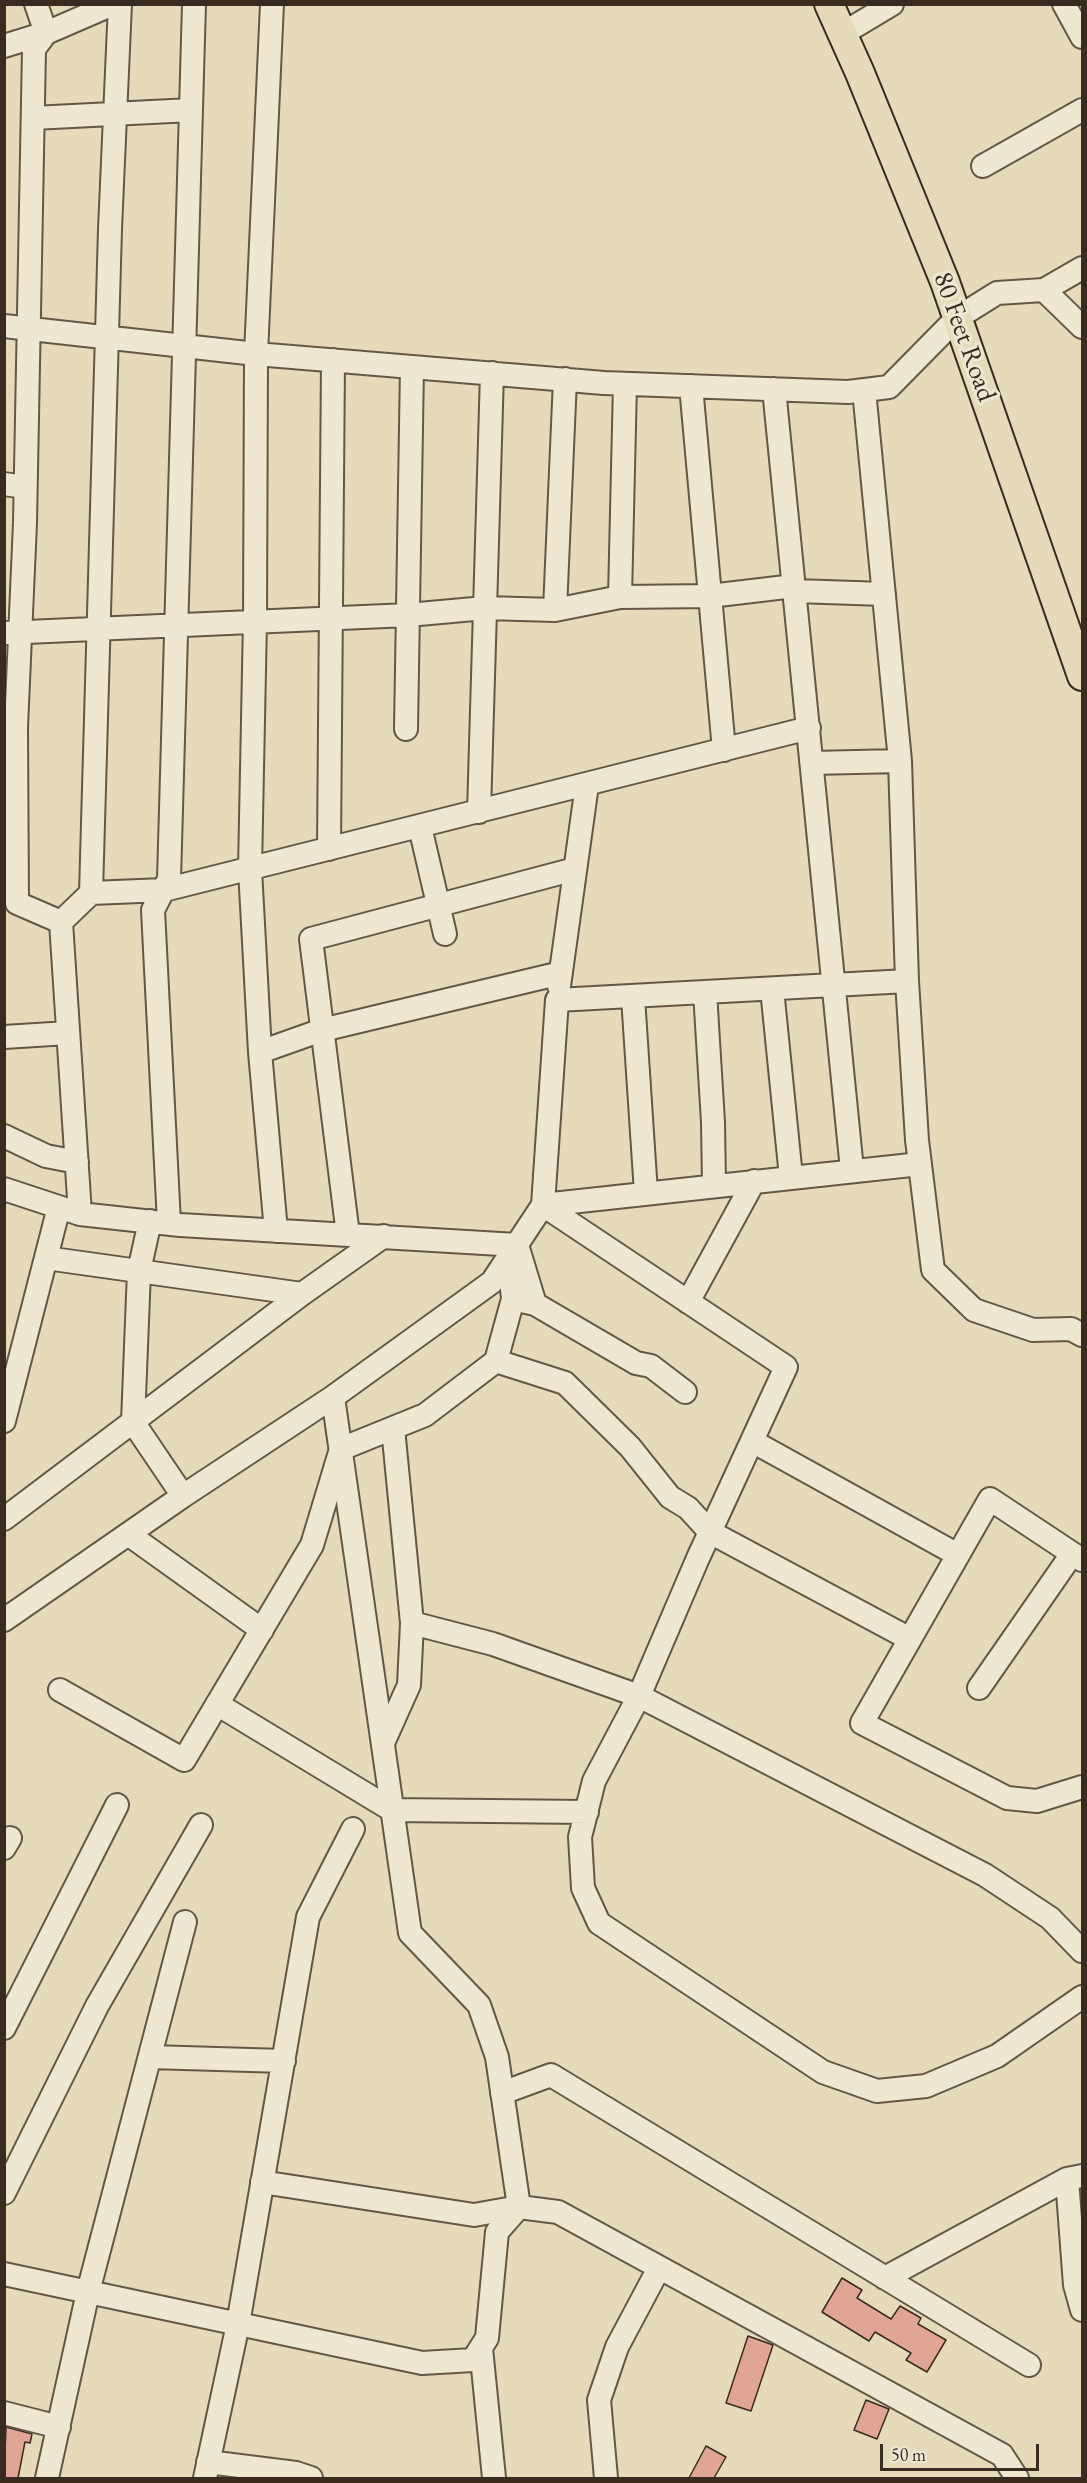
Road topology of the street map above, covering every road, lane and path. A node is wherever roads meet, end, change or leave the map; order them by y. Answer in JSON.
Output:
{"nodes":[{"id":1,"x":36,"y":4,"type":"edge"},
{"id":2,"x":113,"y":4,"type":"edge"},
{"id":3,"x":120,"y":4,"type":"edge"},
{"id":4,"x":194,"y":4,"type":"edge"},
{"id":5,"x":272,"y":4,"type":"edge"},
{"id":6,"x":829,"y":4,"type":"edge"},
{"id":7,"x":892,"y":4,"type":"edge"},
{"id":8,"x":1064,"y":4,"type":"edge"},
{"id":9,"x":46,"y":33,"type":"junction"},
{"id":10,"x":842,"y":33,"type":"junction"},
{"id":11,"x":1083,"y":37,"type":"edge"},
{"id":12,"x":4,"y":46,"type":"edge"},
{"id":13,"x":191,"y":110,"type":"junction"},
{"id":14,"x":1083,"y":110,"type":"edge"},
{"id":15,"x":115,"y":113,"type":"junction"},
{"id":16,"x":33,"y":118,"type":"junction"},
{"id":17,"x":983,"y":166,"type":"dead end"},
{"id":18,"x":1083,"y":268,"type":"edge"},
{"id":19,"x":1044,"y":290,"type":"junction"},
{"id":20,"x":957,"y":318,"type":"junction"},
{"id":21,"x":4,"y":326,"type":"edge"},
{"id":22,"x":1083,"y":327,"type":"edge"},
{"id":23,"x":27,"y":329,"type":"junction"},
{"id":24,"x":107,"y":338,"type":"junction"},
{"id":25,"x":183,"y":346,"type":"junction"},
{"id":26,"x":256,"y":354,"type":"junction"},
{"id":27,"x":333,"y":360,"type":"junction"},
{"id":28,"x":412,"y":367,"type":"junction"},
{"id":29,"x":492,"y":373,"type":"junction"},
{"id":30,"x":565,"y":380,"type":"junction"},
{"id":31,"x":625,"y":384,"type":"junction"},
{"id":32,"x":691,"y":386,"type":"junction"},
{"id":33,"x":774,"y":389,"type":"junction"},
{"id":34,"x":864,"y":390,"type":"junction"},
{"id":35,"x":15,"y":485,"type":"edge"},
{"id":36,"x":794,"y":586,"type":"junction"},
{"id":37,"x":884,"y":594,"type":"junction"},
{"id":38,"x":710,"y":596,"type":"junction"},
{"id":39,"x":620,"y":597,"type":"junction"},
{"id":40,"x":485,"y":608,"type":"junction"},
{"id":41,"x":555,"y":610,"type":"junction"},
{"id":42,"x":408,"y":615,"type":"junction"},
{"id":43,"x":331,"y":618,"type":"junction"},
{"id":44,"x":255,"y":620,"type":"junction"},
{"id":45,"x":176,"y":626,"type":"junction"},
{"id":46,"x":99,"y":629,"type":"junction"},
{"id":47,"x":12,"y":632,"type":"edge"},
{"id":48,"x":1083,"y":676,"type":"edge"},
{"id":49,"x":406,"y":729,"type":"dead end"},
{"id":50,"x":809,"y":729,"type":"junction"},
{"id":51,"x":724,"y":750,"type":"junction"},
{"id":52,"x":900,"y":761,"type":"junction"},
{"id":53,"x":812,"y":763,"type":"junction"},
{"id":54,"x":587,"y":785,"type":"junction"},
{"id":55,"x":479,"y":812,"type":"junction"},
{"id":56,"x":420,"y":827,"type":"junction"},
{"id":57,"x":329,"y":849,"type":"junction"},
{"id":58,"x":250,"y":868,"type":"junction"},
{"id":59,"x":575,"y":869,"type":"junction"},
{"id":60,"x":164,"y":890,"type":"junction"},
{"id":61,"x":91,"y":893,"type":"junction"},
{"id":62,"x":11,"y":901,"type":"edge"},
{"id":63,"x":438,"y":906,"type":"junction"},
{"id":64,"x":61,"y":922,"type":"junction"},
{"id":65,"x":445,"y":934,"type":"dead end"},
{"id":66,"x":561,"y":973,"type":"junction"},
{"id":67,"x":907,"y":981,"type":"junction"},
{"id":68,"x":834,"y":986,"type":"junction"},
{"id":69,"x":772,"y":988,"type":"junction"},
{"id":70,"x":705,"y":992,"type":"junction"},
{"id":71,"x":633,"y":998,"type":"junction"},
{"id":72,"x":557,"y":1000,"type":"junction"},
{"id":73,"x":322,"y":1030,"type":"junction"},
{"id":74,"x":68,"y":1033,"type":"junction"},
{"id":75,"x":4,"y":1037,"type":"edge"},
{"id":76,"x":260,"y":1052,"type":"junction"},
{"id":77,"x":4,"y":1136,"type":"edge"},
{"id":78,"x":77,"y":1162,"type":"junction"},
{"id":79,"x":920,"y":1164,"type":"junction"},
{"id":80,"x":852,"y":1170,"type":"junction"},
{"id":81,"x":790,"y":1177,"type":"junction"},
{"id":82,"x":754,"y":1181,"type":"junction"},
{"id":83,"x":714,"y":1186,"type":"junction"},
{"id":84,"x":4,"y":1189,"type":"edge"},
{"id":85,"x":646,"y":1193,"type":"junction"},
{"id":86,"x":543,"y":1205,"type":"junction"},
{"id":87,"x":59,"y":1207,"type":"junction"},
{"id":88,"x":80,"y":1214,"type":"junction"},
{"id":89,"x":160,"y":1222,"type":"junction"},
{"id":90,"x":276,"y":1231,"type":"junction"},
{"id":91,"x":348,"y":1235,"type":"junction"},
{"id":92,"x":384,"y":1236,"type":"junction"},
{"id":93,"x":513,"y":1252,"type":"junction"},
{"id":94,"x":46,"y":1258,"type":"junction"},
{"id":95,"x":139,"y":1271,"type":"junction"},
{"id":96,"x":302,"y":1294,"type":"junction"},
{"id":97,"x":513,"y":1299,"type":"junction"},
{"id":98,"x":688,"y":1302,"type":"junction"},
{"id":99,"x":535,"y":1304,"type":"junction"},
{"id":100,"x":1083,"y":1335,"type":"edge"},
{"id":101,"x":496,"y":1361,"type":"junction"},
{"id":102,"x":685,"y":1392,"type":"dead end"},
{"id":103,"x":333,"y":1397,"type":"junction"},
{"id":104,"x":4,"y":1421,"type":"edge"},
{"id":105,"x":133,"y":1422,"type":"junction"},
{"id":106,"x":393,"y":1428,"type":"junction"},
{"id":107,"x":752,"y":1441,"type":"junction"},
{"id":108,"x":340,"y":1449,"type":"junction"},
{"id":109,"x":183,"y":1496,"type":"junction"},
{"id":110,"x":4,"y":1519,"type":"edge"},
{"id":111,"x":710,"y":1532,"type":"junction"},
{"id":112,"x":128,"y":1534,"type":"junction"},
{"id":113,"x":958,"y":1556,"type":"junction"},
{"id":114,"x":1077,"y":1557,"type":"edge"},
{"id":115,"x":4,"y":1620,"type":"edge"},
{"id":116,"x":412,"y":1623,"type":"junction"},
{"id":117,"x":262,"y":1630,"type":"junction"},
{"id":118,"x":910,"y":1639,"type":"junction"},
{"id":119,"x":979,"y":1688,"type":"dead end"},
{"id":120,"x":60,"y":1690,"type":"dead end"},
{"id":121,"x":639,"y":1696,"type":"junction"},
{"id":122,"x":217,"y":1704,"type":"junction"},
{"id":123,"x":383,"y":1745,"type":"junction"},
{"id":124,"x":1083,"y":1787,"type":"edge"},
{"id":125,"x":117,"y":1805,"type":"dead end"},
{"id":126,"x":392,"y":1810,"type":"junction"},
{"id":127,"x":587,"y":1812,"type":"junction"},
{"id":128,"x":201,"y":1825,"type":"dead end"},
{"id":129,"x":353,"y":1829,"type":"dead end"},
{"id":130,"x":185,"y":1922,"type":"dead end"},
{"id":131,"x":1083,"y":1951,"type":"edge"},
{"id":132,"x":1083,"y":1997,"type":"edge"},
{"id":133,"x":4,"y":2028,"type":"edge"},
{"id":134,"x":150,"y":2057,"type":"junction"},
{"id":135,"x":284,"y":2061,"type":"junction"},
{"id":136,"x":502,"y":2093,"type":"junction"},
{"id":137,"x":1075,"y":2177,"type":"edge"},
{"id":138,"x":262,"y":2182,"type":"junction"},
{"id":139,"x":4,"y":2193,"type":"edge"},
{"id":140,"x":519,"y":2207,"type":"junction"},
{"id":141,"x":659,"y":2268,"type":"junction"},
{"id":142,"x":4,"y":2274,"type":"edge"},
{"id":143,"x":885,"y":2278,"type":"junction"},
{"id":144,"x":88,"y":2292,"type":"junction"},
{"id":145,"x":1083,"y":2310,"type":"edge"},
{"id":146,"x":238,"y":2324,"type":"junction"},
{"id":147,"x":481,"y":2348,"type":"junction"},
{"id":148,"x":1029,"y":2365,"type":"dead end"},
{"id":149,"x":4,"y":2413,"type":"edge"},
{"id":150,"x":59,"y":2427,"type":"junction"},
{"id":151,"x":206,"y":2470,"type":"edge"},
{"id":152,"x":47,"y":2478,"type":"edge"},
{"id":153,"x":311,"y":2478,"type":"edge"},
{"id":154,"x":494,"y":2478,"type":"edge"},
{"id":155,"x":606,"y":2478,"type":"edge"},
{"id":156,"x":1017,"y":2478,"type":"edge"}],
"edges":[{"from":1,"to":9,"type":"street"},
{"from":2,"to":9,"type":"street"},
{"from":3,"to":15,"type":"street"},
{"from":4,"to":13,"type":"street"},
{"from":5,"to":26,"type":"street"},
{"from":6,"to":10,"type":"main road","name":"80 Feet Road"},
{"from":7,"to":10,"type":"street"},
{"from":8,"to":11,"type":"street"},
{"from":9,"to":12,"type":"street"},
{"from":9,"to":16,"type":"street"},
{"from":10,"to":20,"type":"main road","name":"80 Feet Road"},
{"from":13,"to":15,"type":"street"},
{"from":13,"to":25,"type":"street"},
{"from":14,"to":17,"type":"street"},
{"from":15,"to":16,"type":"street"},
{"from":15,"to":24,"type":"street"},
{"from":16,"to":23,"type":"street"},
{"from":18,"to":19,"type":"street"},
{"from":19,"to":20,"type":"street"},
{"from":19,"to":22,"type":"street"},
{"from":20,"to":34,"type":"street"},
{"from":20,"to":48,"type":"main road","name":"80 Feet Road"},
{"from":21,"to":23,"type":"street"},
{"from":23,"to":24,"type":"street"},
{"from":23,"to":35,"type":"street"},
{"from":24,"to":25,"type":"street"},
{"from":24,"to":46,"type":"street"},
{"from":25,"to":26,"type":"street"},
{"from":25,"to":45,"type":"street"},
{"from":26,"to":27,"type":"street"},
{"from":26,"to":44,"type":"street"},
{"from":27,"to":28,"type":"street"},
{"from":27,"to":43,"type":"street"},
{"from":28,"to":29,"type":"street"},
{"from":28,"to":42,"type":"street"},
{"from":29,"to":30,"type":"street"},
{"from":29,"to":40,"type":"street"},
{"from":30,"to":31,"type":"street"},
{"from":30,"to":41,"type":"street"},
{"from":31,"to":32,"type":"street"},
{"from":31,"to":39,"type":"street"},
{"from":32,"to":33,"type":"street"},
{"from":32,"to":38,"type":"street"},
{"from":33,"to":34,"type":"street"},
{"from":33,"to":36,"type":"street"},
{"from":34,"to":37,"type":"street"},
{"from":35,"to":47,"type":"street"},
{"from":36,"to":37,"type":"street"},
{"from":36,"to":38,"type":"street"},
{"from":36,"to":50,"type":"street"},
{"from":37,"to":52,"type":"street"},
{"from":38,"to":39,"type":"street"},
{"from":38,"to":51,"type":"street"},
{"from":39,"to":41,"type":"street"},
{"from":40,"to":41,"type":"street"},
{"from":40,"to":42,"type":"street"},
{"from":40,"to":55,"type":"street"},
{"from":42,"to":43,"type":"street"},
{"from":42,"to":49,"type":"street"},
{"from":43,"to":44,"type":"street"},
{"from":43,"to":57,"type":"street"},
{"from":44,"to":45,"type":"street"},
{"from":44,"to":58,"type":"street"},
{"from":45,"to":46,"type":"street"},
{"from":45,"to":60,"type":"street"},
{"from":46,"to":47,"type":"street"},
{"from":46,"to":61,"type":"street"},
{"from":47,"to":62,"type":"street"},
{"from":50,"to":51,"type":"street"},
{"from":50,"to":53,"type":"street"},
{"from":51,"to":54,"type":"street"},
{"from":52,"to":53,"type":"street"},
{"from":52,"to":67,"type":"street"},
{"from":53,"to":68,"type":"street"},
{"from":54,"to":55,"type":"street"},
{"from":54,"to":59,"type":"street"},
{"from":55,"to":56,"type":"street"},
{"from":56,"to":57,"type":"street"},
{"from":56,"to":63,"type":"street"},
{"from":57,"to":58,"type":"street"},
{"from":58,"to":60,"type":"street"},
{"from":58,"to":76,"type":"street"},
{"from":59,"to":63,"type":"street"},
{"from":59,"to":66,"type":"street"},
{"from":60,"to":61,"type":"street"},
{"from":60,"to":89,"type":"street"},
{"from":61,"to":64,"type":"street"},
{"from":62,"to":64,"type":"street"},
{"from":63,"to":65,"type":"street"},
{"from":63,"to":73,"type":"street"},
{"from":64,"to":74,"type":"street"},
{"from":66,"to":72,"type":"street"},
{"from":66,"to":73,"type":"street"},
{"from":67,"to":68,"type":"street"},
{"from":67,"to":79,"type":"street"},
{"from":68,"to":69,"type":"street"},
{"from":68,"to":80,"type":"street"},
{"from":69,"to":70,"type":"street"},
{"from":69,"to":81,"type":"street"},
{"from":70,"to":71,"type":"street"},
{"from":70,"to":83,"type":"street"},
{"from":71,"to":72,"type":"street"},
{"from":71,"to":85,"type":"street"},
{"from":72,"to":86,"type":"street"},
{"from":73,"to":76,"type":"street"},
{"from":73,"to":91,"type":"street"},
{"from":74,"to":75,"type":"street"},
{"from":74,"to":78,"type":"street"},
{"from":76,"to":90,"type":"street"},
{"from":77,"to":78,"type":"street"},
{"from":78,"to":88,"type":"street"},
{"from":79,"to":80,"type":"street"},
{"from":79,"to":100,"type":"street"},
{"from":80,"to":81,"type":"street"},
{"from":81,"to":82,"type":"street"},
{"from":82,"to":83,"type":"street"},
{"from":82,"to":98,"type":"street"},
{"from":83,"to":85,"type":"street"},
{"from":84,"to":87,"type":"street"},
{"from":85,"to":86,"type":"street"},
{"from":86,"to":93,"type":"street"},
{"from":86,"to":98,"type":"street"},
{"from":87,"to":88,"type":"street"},
{"from":87,"to":94,"type":"street"},
{"from":88,"to":89,"type":"street"},
{"from":89,"to":90,"type":"street"},
{"from":89,"to":95,"type":"street"},
{"from":90,"to":91,"type":"street"},
{"from":91,"to":92,"type":"street"},
{"from":92,"to":93,"type":"street"},
{"from":92,"to":96,"type":"street"},
{"from":93,"to":97,"type":"street"},
{"from":93,"to":99,"type":"street"},
{"from":93,"to":103,"type":"street"},
{"from":94,"to":95,"type":"street"},
{"from":94,"to":104,"type":"street"},
{"from":95,"to":96,"type":"street"},
{"from":95,"to":105,"type":"street"},
{"from":96,"to":105,"type":"street"},
{"from":97,"to":99,"type":"street"},
{"from":97,"to":101,"type":"street"},
{"from":98,"to":107,"type":"street"},
{"from":99,"to":102,"type":"street"},
{"from":101,"to":106,"type":"street"},
{"from":101,"to":111,"type":"street"},
{"from":103,"to":108,"type":"street"},
{"from":103,"to":109,"type":"street"},
{"from":105,"to":109,"type":"street"},
{"from":105,"to":110,"type":"street"},
{"from":106,"to":108,"type":"street"},
{"from":106,"to":116,"type":"street"},
{"from":107,"to":111,"type":"street"},
{"from":107,"to":113,"type":"street"},
{"from":108,"to":117,"type":"street"},
{"from":108,"to":123,"type":"street"},
{"from":109,"to":112,"type":"street"},
{"from":111,"to":118,"type":"street"},
{"from":111,"to":121,"type":"street"},
{"from":112,"to":115,"type":"street"},
{"from":112,"to":117,"type":"street"},
{"from":113,"to":114,"type":"street"},
{"from":113,"to":118,"type":"street"},
{"from":114,"to":119,"type":"street"},
{"from":116,"to":121,"type":"street"},
{"from":116,"to":123,"type":"street"},
{"from":117,"to":122,"type":"street"},
{"from":118,"to":124,"type":"street"},
{"from":120,"to":122,"type":"street"},
{"from":121,"to":127,"type":"street"},
{"from":121,"to":131,"type":"street"},
{"from":122,"to":126,"type":"street"},
{"from":123,"to":126,"type":"street"},
{"from":125,"to":133,"type":"street"},
{"from":126,"to":127,"type":"street"},
{"from":126,"to":136,"type":"street"},
{"from":127,"to":132,"type":"street"},
{"from":128,"to":139,"type":"street"},
{"from":129,"to":135,"type":"street"},
{"from":130,"to":134,"type":"street"},
{"from":134,"to":135,"type":"street"},
{"from":134,"to":144,"type":"street"},
{"from":135,"to":138,"type":"street"},
{"from":136,"to":140,"type":"street"},
{"from":136,"to":143,"type":"street"},
{"from":137,"to":143,"type":"street"},
{"from":137,"to":145,"type":"street"},
{"from":138,"to":140,"type":"street"},
{"from":138,"to":146,"type":"street"},
{"from":140,"to":141,"type":"street"},
{"from":140,"to":147,"type":"street"},
{"from":141,"to":155,"type":"street"},
{"from":141,"to":156,"type":"street"},
{"from":142,"to":144,"type":"street"},
{"from":143,"to":148,"type":"street"},
{"from":144,"to":146,"type":"street"},
{"from":144,"to":150,"type":"street"},
{"from":146,"to":147,"type":"street"},
{"from":146,"to":151,"type":"street"},
{"from":147,"to":154,"type":"street"},
{"from":149,"to":150,"type":"street"},
{"from":150,"to":152,"type":"street"},
{"from":151,"to":153,"type":"street"}]}
